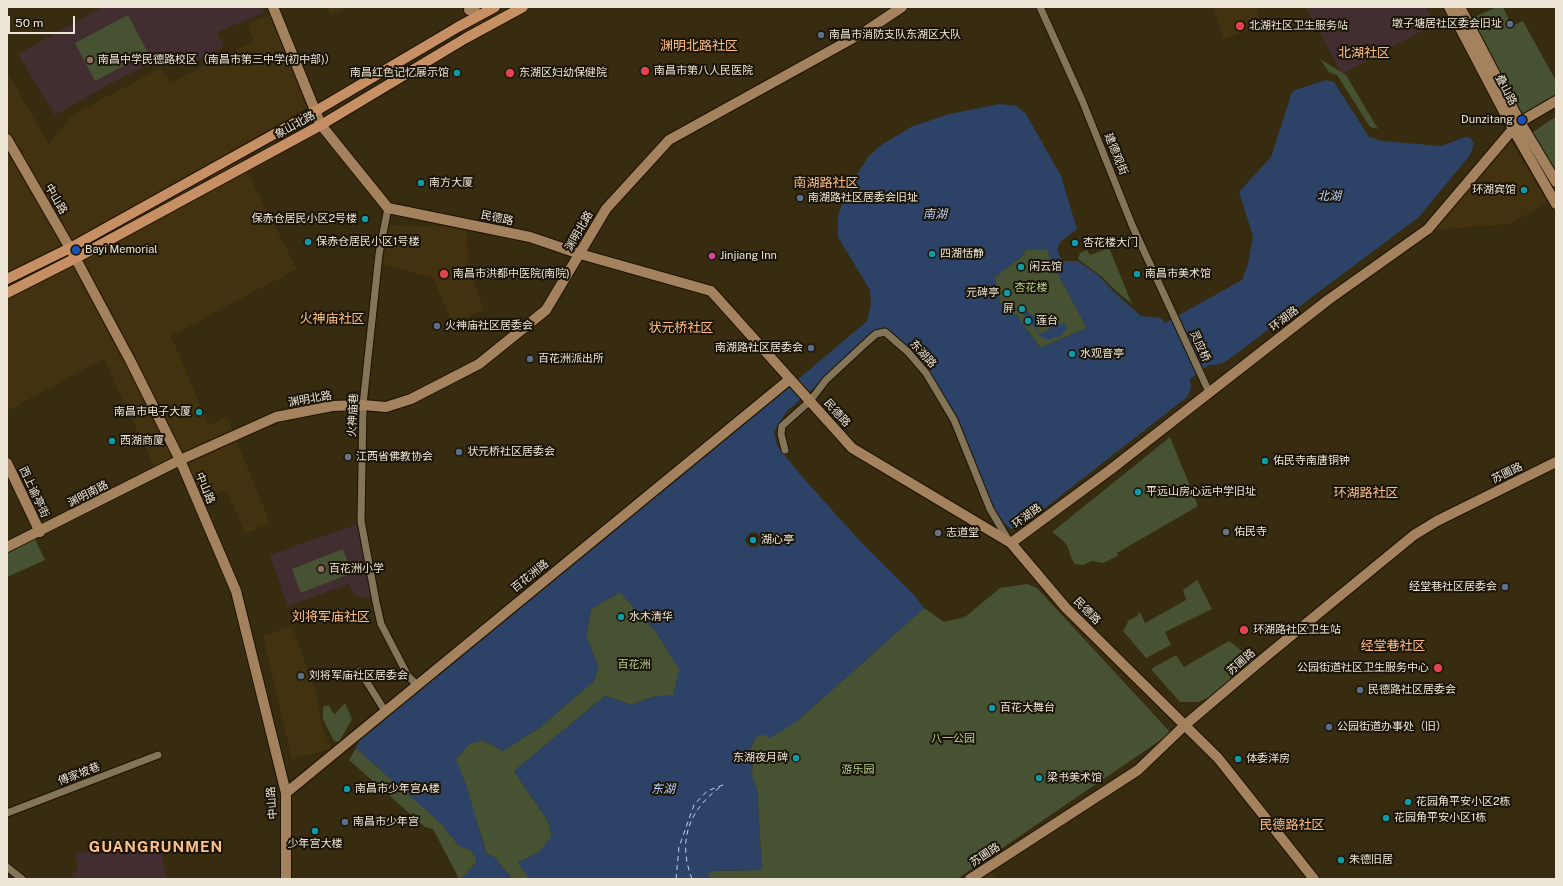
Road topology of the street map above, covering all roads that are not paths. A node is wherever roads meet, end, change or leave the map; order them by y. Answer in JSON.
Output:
{"nodes":[{"id":1,"x":274,"y":7,"type":"edge"},
{"id":2,"x":495,"y":7,"type":"edge"},
{"id":3,"x":523,"y":7,"type":"edge"},
{"id":4,"x":902,"y":7,"type":"edge"},
{"id":5,"x":1040,"y":7,"type":"edge"},
{"id":6,"x":1449,"y":7,"type":"edge"},
{"id":7,"x":1460,"y":7,"type":"edge"},
{"id":8,"x":471,"y":11,"type":"edge"},
{"id":9,"x":1556,"y":101,"type":"edge"},
{"id":10,"x":314,"y":112,"type":"junction"},
{"id":11,"x":320,"y":125,"type":"junction"},
{"id":12,"x":1517,"y":126,"type":"junction"},
{"id":13,"x":7,"y":139,"type":"edge"},
{"id":14,"x":1556,"y":182,"type":"edge"},
{"id":15,"x":1556,"y":204,"type":"edge"},
{"id":16,"x":388,"y":208,"type":"junction"},
{"id":17,"x":70,"y":248,"type":"junction"},
{"id":18,"x":580,"y":254,"type":"junction"},
{"id":19,"x":76,"y":258,"type":"junction"},
{"id":20,"x":7,"y":279,"type":"edge"},
{"id":21,"x":7,"y":293,"type":"edge"},
{"id":22,"x":1171,"y":309,"type":"joint"},
{"id":23,"x":790,"y":378,"type":"junction"},
{"id":24,"x":1209,"y":392,"type":"junction"},
{"id":25,"x":810,"y":401,"type":"junction"},
{"id":26,"x":364,"y":405,"type":"junction"},
{"id":27,"x":785,"y":450,"type":"dead end"},
{"id":28,"x":180,"y":460,"type":"junction"},
{"id":29,"x":1556,"y":462,"type":"edge"},
{"id":30,"x":7,"y":463,"type":"edge"},
{"id":31,"x":40,"y":532,"type":"junction"},
{"id":32,"x":1011,"y":543,"type":"junction"},
{"id":33,"x":7,"y":548,"type":"edge"},
{"id":34,"x":360,"y":671,"type":"dead end"},
{"id":35,"x":416,"y":685,"type":"junction"},
{"id":36,"x":385,"y":711,"type":"junction"},
{"id":37,"x":1185,"y":725,"type":"junction"},
{"id":38,"x":158,"y":755,"type":"dead end"},
{"id":39,"x":286,"y":793,"type":"junction"},
{"id":40,"x":7,"y":813,"type":"edge"},
{"id":41,"x":7,"y":867,"type":"edge"},
{"id":42,"x":22,"y":879,"type":"edge"},
{"id":43,"x":286,"y":879,"type":"edge"},
{"id":44,"x":970,"y":879,"type":"edge"},
{"id":45,"x":1314,"y":879,"type":"edge"}],
"edges":[{"from":1,"to":10,"type":"main road"},
{"from":2,"to":8,"type":"main road","name":"象山北路"},
{"from":3,"to":11,"type":"main road","name":"象山北路"},
{"from":4,"to":18,"type":"main road","name":"渊明北路"},
{"from":5,"to":22,"type":"street","name":"建德观街"},
{"from":6,"to":12,"type":"main road","name":"叠山路"},
{"from":7,"to":12,"type":"main road","name":"叠山路"},
{"from":8,"to":10,"type":"main road","name":"象山北路"},
{"from":9,"to":12,"type":"main road","name":"环湖路"},
{"from":10,"to":11,"type":"main road"},
{"from":10,"to":17,"type":"main road","name":"象山北路"},
{"from":11,"to":16,"type":"main road"},
{"from":11,"to":19,"type":"main road","name":"象山北路"},
{"from":12,"to":14,"type":"main road","name":"叠山路"},
{"from":12,"to":15,"type":"main road","name":"叠山路"},
{"from":12,"to":24,"type":"main road","name":"环湖路"},
{"from":13,"to":17,"type":"main road","name":"中山路"},
{"from":16,"to":18,"type":"main road","name":"民德路"},
{"from":16,"to":26,"type":"street","name":"火神庙巷"},
{"from":17,"to":19,"type":"main road","name":"中山路"},
{"from":17,"to":20,"type":"main road","name":"象山北路"},
{"from":18,"to":23,"type":"main road","name":"民德路"},
{"from":18,"to":26,"type":"main road","name":"渊明北路"},
{"from":19,"to":21,"type":"main road","name":"象山北路"},
{"from":19,"to":28,"type":"main road","name":"中山路"},
{"from":22,"to":24,"type":"street","name":"灵应桥"},
{"from":23,"to":25,"type":"main road","name":"民德路"},
{"from":23,"to":35,"type":"main road","name":"百花洲路"},
{"from":24,"to":32,"type":"main road","name":"环湖路"},
{"from":25,"to":27,"type":"street","name":"东湖路"},
{"from":25,"to":32,"type":"main road","name":"民德路"},
{"from":25,"to":32,"type":"street","name":"东湖路"},
{"from":26,"to":28,"type":"main road","name":"渊明北路"},
{"from":26,"to":35,"type":"street","name":"火神庙巷"},
{"from":28,"to":31,"type":"main road","name":"渊明南路"},
{"from":28,"to":39,"type":"main road","name":"中山路"},
{"from":29,"to":37,"type":"main road","name":"苏圃路"},
{"from":30,"to":31,"type":"main road","name":"西上谕亭街"},
{"from":31,"to":33,"type":"main road","name":"渊明南路"},
{"from":32,"to":37,"type":"main road","name":"民德路"},
{"from":34,"to":36,"type":"street"},
{"from":35,"to":36,"type":"main road","name":"百花洲路"},
{"from":36,"to":39,"type":"main road","name":"百花洲路"},
{"from":37,"to":44,"type":"main road","name":"苏圃路"},
{"from":37,"to":45,"type":"main road","name":"民德路"},
{"from":38,"to":40,"type":"street","name":"傅家坡巷"},
{"from":39,"to":43,"type":"main road","name":"中山路"},
{"from":41,"to":42,"type":"street"}]}
